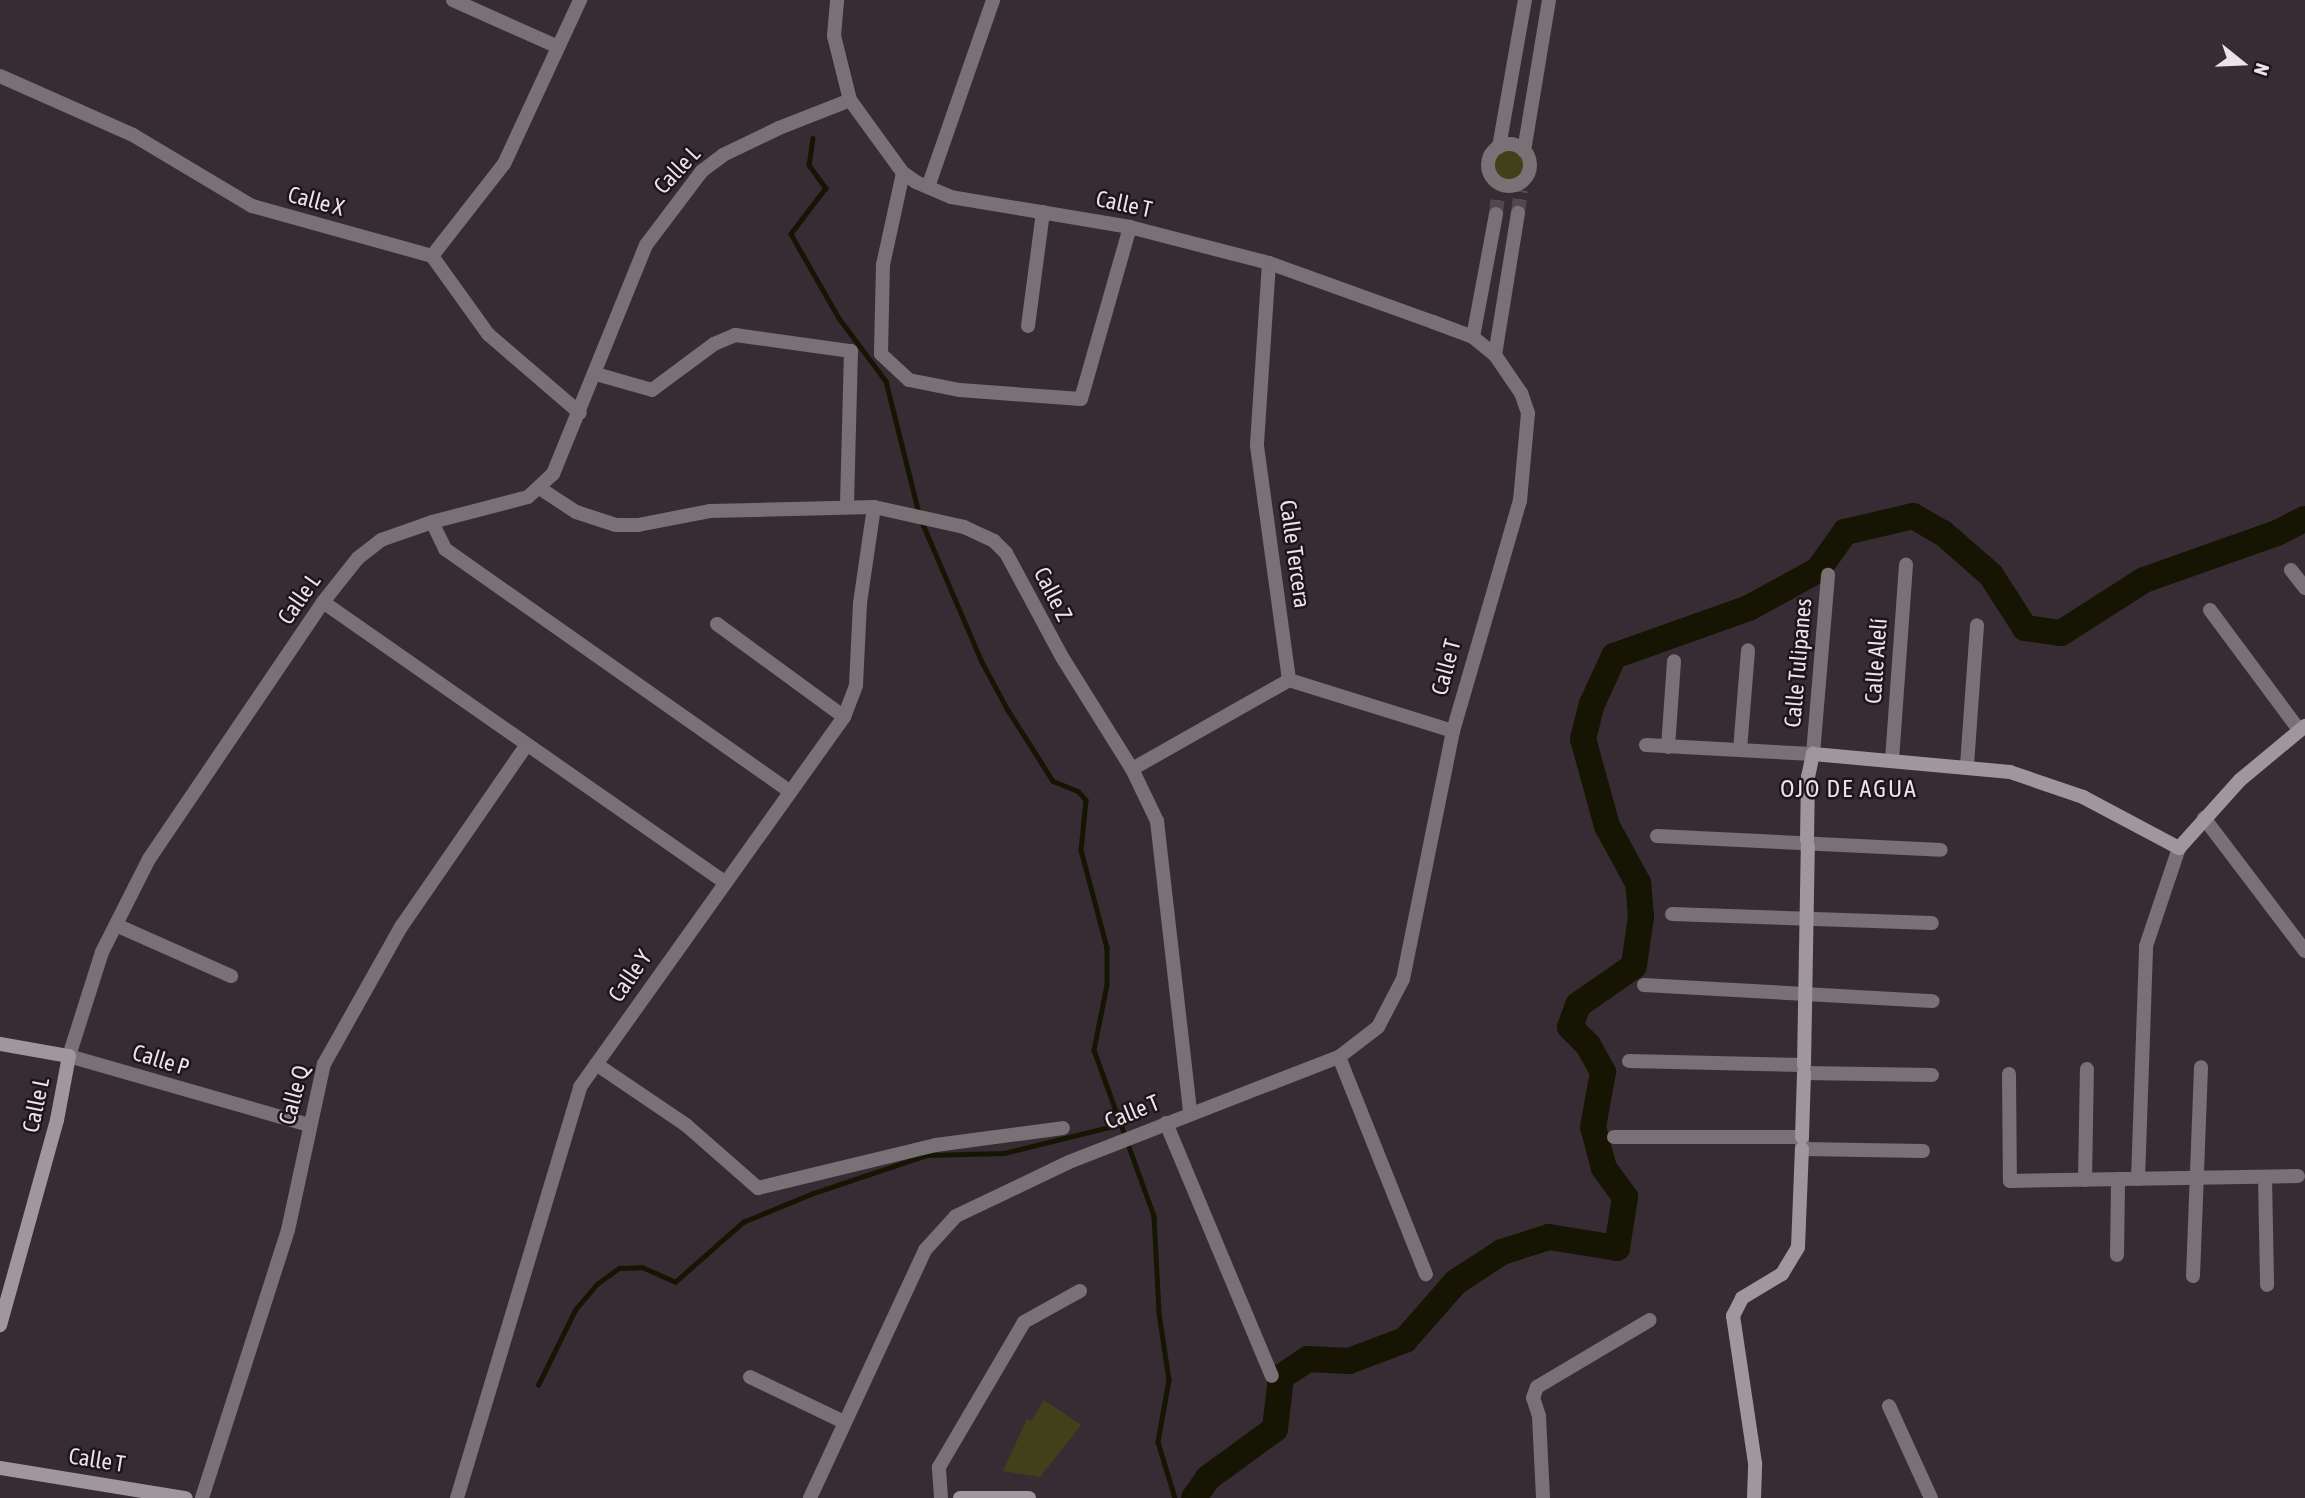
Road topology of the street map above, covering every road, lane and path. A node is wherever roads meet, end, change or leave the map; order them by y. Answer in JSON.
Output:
{"nodes":[{"id":1,"x":453,"y":0,"type":"edge"},
{"id":2,"x":580,"y":0,"type":"edge"},
{"id":3,"x":837,"y":0,"type":"edge"},
{"id":4,"x":993,"y":0,"type":"edge"},
{"id":5,"x":1525,"y":0,"type":"edge"},
{"id":6,"x":1549,"y":0,"type":"edge"},
{"id":7,"x":558,"y":47,"type":"junction"},
{"id":8,"x":0,"y":76,"type":"edge"},
{"id":9,"x":850,"y":100,"type":"junction"},
{"id":10,"x":1499,"y":147,"type":"junction"},
{"id":11,"x":1524,"y":150,"type":"junction"},
{"id":12,"x":903,"y":173,"type":"junction"},
{"id":13,"x":1492,"y":178,"type":"junction"},
{"id":14,"x":928,"y":187,"type":"junction"},
{"id":15,"x":1498,"y":195,"type":"tunnel mouth"},
{"id":16,"x":1043,"y":212,"type":"junction"},
{"id":17,"x":1518,"y":213,"type":"tunnel mouth"},
{"id":18,"x":1496,"y":214,"type":"tunnel mouth"},
{"id":19,"x":1130,"y":228,"type":"junction"},
{"id":20,"x":432,"y":256,"type":"junction"},
{"id":21,"x":1269,"y":263,"type":"junction"},
{"id":22,"x":1484,"y":282,"type":"junction"},
{"id":23,"x":1508,"y":288,"type":"junction"},
{"id":24,"x":1028,"y":326,"type":"dead end"},
{"id":25,"x":1473,"y":337,"type":"junction"},
{"id":26,"x":1495,"y":355,"type":"junction"},
{"id":27,"x":596,"y":374,"type":"junction"},
{"id":28,"x":580,"y":413,"type":"junction"},
{"id":29,"x":541,"y":489,"type":"junction"},
{"id":30,"x":847,"y":507,"type":"junction"},
{"id":31,"x":874,"y":507,"type":"junction"},
{"id":32,"x":432,"y":522,"type":"junction"},
{"id":33,"x":1906,"y":565,"type":"dead end"},
{"id":34,"x":2291,"y":569,"type":"dead end"},
{"id":35,"x":1828,"y":575,"type":"dead end"},
{"id":36,"x":2305,"y":588,"type":"edge"},
{"id":37,"x":323,"y":602,"type":"junction"},
{"id":38,"x":2210,"y":610,"type":"dead end"},
{"id":39,"x":716,"y":624,"type":"dead end"},
{"id":40,"x":1977,"y":625,"type":"dead end"},
{"id":41,"x":1748,"y":650,"type":"dead end"},
{"id":42,"x":1674,"y":661,"type":"dead end"},
{"id":43,"x":1289,"y":680,"type":"junction"},
{"id":44,"x":844,"y":716,"type":"junction"},
{"id":45,"x":2302,"y":728,"type":"edge"},
{"id":46,"x":1453,"y":731,"type":"junction"},
{"id":47,"x":526,"y":746,"type":"junction"},
{"id":48,"x":1646,"y":746,"type":"dead end"},
{"id":49,"x":1668,"y":747,"type":"junction"},
{"id":50,"x":1740,"y":750,"type":"junction"},
{"id":51,"x":1813,"y":754,"type":"junction"},
{"id":52,"x":1892,"y":760,"type":"junction"},
{"id":53,"x":1967,"y":765,"type":"junction"},
{"id":54,"x":1132,"y":769,"type":"junction"},
{"id":55,"x":788,"y":790,"type":"junction"},
{"id":56,"x":2204,"y":818,"type":"junction"},
{"id":57,"x":1657,"y":836,"type":"dead end"},
{"id":58,"x":1807,"y":843,"type":"junction"},
{"id":59,"x":2179,"y":848,"type":"junction"},
{"id":60,"x":1941,"y":850,"type":"dead end"},
{"id":61,"x":724,"y":882,"type":"junction"},
{"id":62,"x":1672,"y":914,"type":"dead end"},
{"id":63,"x":1808,"y":916,"type":"junction"},
{"id":64,"x":1933,"y":923,"type":"dead end"},
{"id":65,"x":116,"y":925,"type":"junction"},
{"id":66,"x":2305,"y":951,"type":"edge"},
{"id":67,"x":231,"y":976,"type":"dead end"},
{"id":68,"x":1644,"y":985,"type":"dead end"},
{"id":69,"x":1806,"y":993,"type":"junction"},
{"id":70,"x":1933,"y":1001,"type":"dead end"},
{"id":71,"x":0,"y":1044,"type":"edge"},
{"id":72,"x":69,"y":1056,"type":"junction"},
{"id":73,"x":1339,"y":1057,"type":"junction"},
{"id":74,"x":1629,"y":1061,"type":"dead end"},
{"id":75,"x":596,"y":1064,"type":"junction"},
{"id":76,"x":2201,"y":1067,"type":"dead end"},
{"id":77,"x":1804,"y":1069,"type":"junction"},
{"id":78,"x":2087,"y":1069,"type":"dead end"},
{"id":79,"x":1932,"y":1074,"type":"dead end"},
{"id":80,"x":2009,"y":1074,"type":"dead end"},
{"id":81,"x":1190,"y":1112,"type":"junction"},
{"id":82,"x":1166,"y":1123,"type":"junction"},
{"id":83,"x":309,"y":1125,"type":"junction"},
{"id":84,"x":1063,"y":1128,"type":"dead end"},
{"id":85,"x":1614,"y":1137,"type":"dead end"},
{"id":86,"x":1802,"y":1143,"type":"junction"},
{"id":87,"x":1923,"y":1151,"type":"dead end"},
{"id":88,"x":2298,"y":1176,"type":"dead end"},
{"id":89,"x":2265,"y":1177,"type":"junction"},
{"id":90,"x":2195,"y":1178,"type":"junction"},
{"id":91,"x":2118,"y":1179,"type":"junction"},
{"id":92,"x":2138,"y":1179,"type":"junction"},
{"id":93,"x":2085,"y":1180,"type":"junction"},
{"id":94,"x":2117,"y":1255,"type":"dead end"},
{"id":95,"x":1426,"y":1273,"type":"dead end"},
{"id":96,"x":2193,"y":1276,"type":"dead end"},
{"id":97,"x":2267,"y":1285,"type":"dead end"},
{"id":98,"x":1080,"y":1291,"type":"dead end"},
{"id":99,"x":1650,"y":1320,"type":"dead end"},
{"id":100,"x":0,"y":1325,"type":"edge"},
{"id":101,"x":1272,"y":1376,"type":"dead end"},
{"id":102,"x":750,"y":1377,"type":"dead end"},
{"id":103,"x":1889,"y":1406,"type":"dead end"},
{"id":104,"x":844,"y":1422,"type":"junction"},
{"id":105,"x":0,"y":1468,"type":"edge"},
{"id":106,"x":186,"y":1498,"type":"edge"},
{"id":107,"x":202,"y":1498,"type":"edge"},
{"id":108,"x":457,"y":1498,"type":"edge"},
{"id":109,"x":810,"y":1498,"type":"edge"},
{"id":110,"x":941,"y":1498,"type":"edge"},
{"id":111,"x":960,"y":1498,"type":"edge"},
{"id":112,"x":1029,"y":1498,"type":"edge"},
{"id":113,"x":1543,"y":1498,"type":"edge"},
{"id":114,"x":1754,"y":1498,"type":"edge"},
{"id":115,"x":1931,"y":1498,"type":"edge"}],
"edges":[{"from":1,"to":7,"type":"street"},
{"from":2,"to":7,"type":"street"},
{"from":3,"to":9,"type":"street","name":"Calle T"},
{"from":4,"to":14,"type":"street"},
{"from":5,"to":10,"type":"street"},
{"from":6,"to":11,"type":"street"},
{"from":7,"to":20,"type":"street"},
{"from":8,"to":20,"type":"street","name":"Calle X"},
{"from":9,"to":12,"type":"street","name":"Calle T"},
{"from":9,"to":27,"type":"street","name":"Calle L"},
{"from":10,"to":11,"type":"street"},
{"from":10,"to":13,"type":"street"},
{"from":11,"to":13,"type":"street"},
{"from":12,"to":14,"type":"street","name":"Calle T"},
{"from":12,"to":19,"type":"street"},
{"from":13,"to":15,"type":"street"},
{"from":14,"to":16,"type":"street","name":"Calle T"},
{"from":16,"to":19,"type":"street","name":"Calle T"},
{"from":16,"to":24,"type":"street"},
{"from":17,"to":23,"type":"street"},
{"from":18,"to":22,"type":"street"},
{"from":19,"to":21,"type":"street","name":"Calle T"},
{"from":20,"to":28,"type":"street"},
{"from":21,"to":25,"type":"street","name":"Calle T"},
{"from":21,"to":43,"type":"street","name":"Calle Tercera"},
{"from":22,"to":23,"type":"street"},
{"from":22,"to":25,"type":"street"},
{"from":23,"to":26,"type":"street"},
{"from":25,"to":26,"type":"street","name":"Calle T"},
{"from":26,"to":46,"type":"street","name":"Calle T"},
{"from":27,"to":28,"type":"street","name":"Calle L"},
{"from":27,"to":30,"type":"street"},
{"from":28,"to":29,"type":"street","name":"Calle L"},
{"from":29,"to":30,"type":"street","name":"Calle Z"},
{"from":29,"to":32,"type":"street","name":"Calle L"},
{"from":30,"to":31,"type":"street","name":"Calle Z"},
{"from":31,"to":44,"type":"street","name":"Calle Y"},
{"from":31,"to":54,"type":"street","name":"Calle Z"},
{"from":32,"to":37,"type":"street","name":"Calle L"},
{"from":32,"to":55,"type":"street"},
{"from":33,"to":52,"type":"street","name":"Calle Alelí"},
{"from":34,"to":36,"type":"street"},
{"from":35,"to":51,"type":"street","name":"Calle Tulipanes"},
{"from":37,"to":47,"type":"street"},
{"from":37,"to":65,"type":"street","name":"Calle L"},
{"from":38,"to":45,"type":"street"},
{"from":39,"to":44,"type":"street"},
{"from":40,"to":53,"type":"street"},
{"from":41,"to":50,"type":"street"},
{"from":42,"to":49,"type":"street"},
{"from":43,"to":46,"type":"street"},
{"from":43,"to":54,"type":"street"},
{"from":44,"to":55,"type":"street","name":"Calle Y"},
{"from":45,"to":56,"type":"street"},
{"from":46,"to":73,"type":"street","name":"Calle T"},
{"from":47,"to":61,"type":"street"},
{"from":47,"to":83,"type":"street","name":"Calle Q"},
{"from":48,"to":49,"type":"street"},
{"from":49,"to":50,"type":"street"},
{"from":50,"to":51,"type":"street"},
{"from":51,"to":52,"type":"street"},
{"from":51,"to":58,"type":"street"},
{"from":52,"to":53,"type":"street"},
{"from":53,"to":59,"type":"street"},
{"from":54,"to":81,"type":"street","name":"Calle Z"},
{"from":55,"to":61,"type":"street","name":"Calle Y"},
{"from":56,"to":59,"type":"street"},
{"from":56,"to":66,"type":"street"},
{"from":57,"to":58,"type":"street"},
{"from":58,"to":60,"type":"street"},
{"from":58,"to":63,"type":"street"},
{"from":59,"to":92,"type":"street"},
{"from":61,"to":75,"type":"street","name":"Calle Y"},
{"from":62,"to":63,"type":"street"},
{"from":63,"to":64,"type":"street"},
{"from":63,"to":69,"type":"street"},
{"from":65,"to":67,"type":"street"},
{"from":65,"to":72,"type":"street","name":"Calle L"},
{"from":68,"to":69,"type":"street"},
{"from":69,"to":70,"type":"street"},
{"from":69,"to":77,"type":"street"},
{"from":71,"to":72,"type":"street","name":"Calle P"},
{"from":72,"to":83,"type":"street","name":"Calle P"},
{"from":72,"to":100,"type":"street","name":"Calle L"},
{"from":73,"to":81,"type":"street","name":"Calle T"},
{"from":73,"to":95,"type":"street"},
{"from":74,"to":77,"type":"street"},
{"from":75,"to":84,"type":"street"},
{"from":75,"to":108,"type":"street","name":"Calle Y"},
{"from":76,"to":90,"type":"street"},
{"from":77,"to":79,"type":"street"},
{"from":77,"to":86,"type":"street"},
{"from":78,"to":93,"type":"street"},
{"from":80,"to":93,"type":"street"},
{"from":81,"to":82,"type":"street","name":"Calle T"},
{"from":82,"to":101,"type":"street"},
{"from":82,"to":104,"type":"street","name":"Calle T"},
{"from":83,"to":107,"type":"street","name":"Calle Q"},
{"from":85,"to":86,"type":"street"},
{"from":86,"to":87,"type":"street"},
{"from":86,"to":114,"type":"street"},
{"from":88,"to":89,"type":"street"},
{"from":89,"to":90,"type":"street"},
{"from":89,"to":97,"type":"street"},
{"from":90,"to":92,"type":"street"},
{"from":90,"to":96,"type":"street"},
{"from":91,"to":92,"type":"street"},
{"from":91,"to":93,"type":"street"},
{"from":91,"to":94,"type":"street"},
{"from":98,"to":110,"type":"street"},
{"from":99,"to":113,"type":"street"},
{"from":102,"to":104,"type":"street"},
{"from":103,"to":115,"type":"street"},
{"from":104,"to":109,"type":"street","name":"Calle T"},
{"from":105,"to":106,"type":"street","name":"Calle T"},
{"from":111,"to":112,"type":"street"}]}
